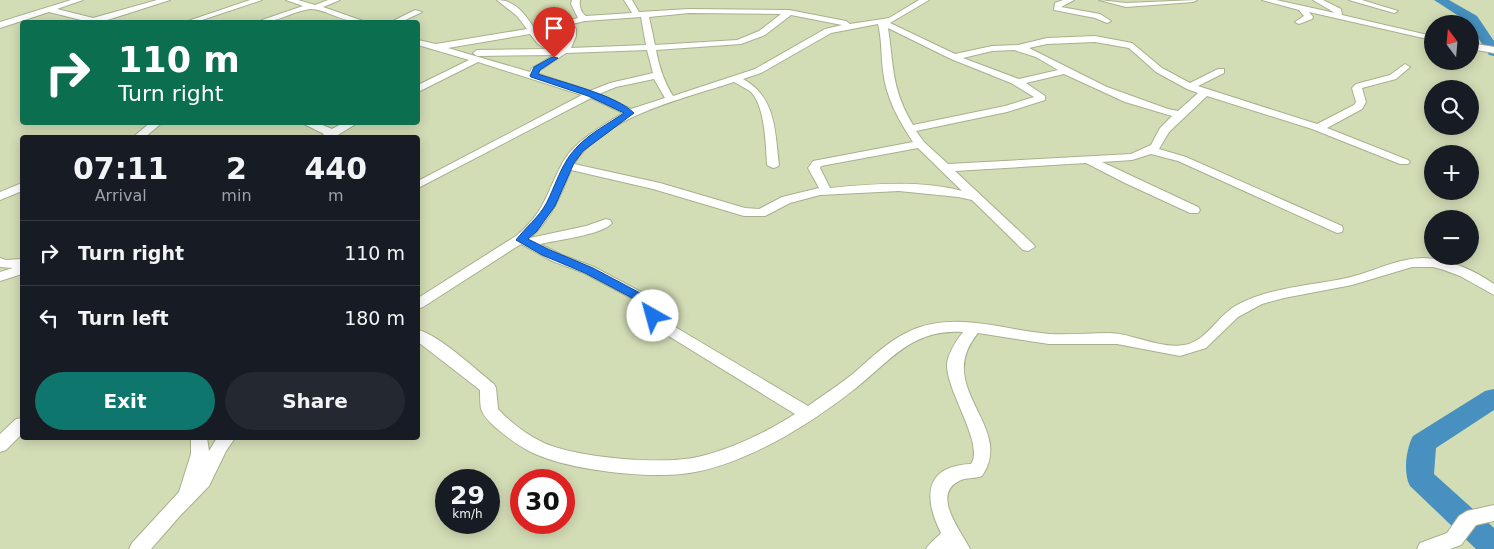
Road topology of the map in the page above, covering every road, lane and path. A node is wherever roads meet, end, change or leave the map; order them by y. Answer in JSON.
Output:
{"nodes":[{"id":1,"x":79,"y":0,"type":"edge"},
{"id":2,"x":166,"y":0,"type":"edge"},
{"id":3,"x":258,"y":0,"type":"edge"},
{"id":4,"x":290,"y":0,"type":"edge"},
{"id":5,"x":336,"y":0,"type":"edge"},
{"id":6,"x":501,"y":0,"type":"edge"},
{"id":7,"x":576,"y":0,"type":"edge"},
{"id":8,"x":628,"y":0,"type":"edge"},
{"id":9,"x":925,"y":0,"type":"edge"},
{"id":10,"x":1070,"y":0,"type":"edge"},
{"id":11,"x":1103,"y":0,"type":"edge"},
{"id":12,"x":1192,"y":0,"type":"edge"},
{"id":13,"x":1266,"y":0,"type":"edge"},
{"id":14,"x":1317,"y":0,"type":"edge"},
{"id":15,"x":1353,"y":0,"type":"edge"},
{"id":16,"x":1300,"y":6,"type":"edge"},
{"id":17,"x":314,"y":7,"type":"junction"},
{"id":18,"x":48,"y":9,"type":"junction"},
{"id":19,"x":1394,"y":11,"type":"dead end"},
{"id":20,"x":418,"y":12,"type":"dead end"},
{"id":21,"x":788,"y":12,"type":"junction"},
{"id":22,"x":640,"y":14,"type":"junction"},
{"id":23,"x":1338,"y":16,"type":"junction"},
{"id":24,"x":585,"y":19,"type":"junction"},
{"id":25,"x":88,"y":20,"type":"edge"},
{"id":26,"x":101,"y":20,"type":"edge"},
{"id":27,"x":195,"y":20,"type":"edge"},
{"id":28,"x":272,"y":20,"type":"edge"},
{"id":29,"x":356,"y":20,"type":"edge"},
{"id":30,"x":400,"y":20,"type":"edge"},
{"id":31,"x":1107,"y":21,"type":"dead end"},
{"id":32,"x":882,"y":22,"type":"junction"},
{"id":33,"x":1299,"y":22,"type":"dead end"},
{"id":34,"x":562,"y":23,"type":"junction"},
{"id":35,"x":864,"y":24,"type":"junction"},
{"id":36,"x":0,"y":25,"type":"edge"},
{"id":37,"x":530,"y":29,"type":"junction"},
{"id":38,"x":1424,"y":36,"type":"edge"},
{"id":39,"x":420,"y":43,"type":"edge"},
{"id":40,"x":650,"y":46,"type":"junction"},
{"id":41,"x":437,"y":47,"type":"junction"},
{"id":42,"x":1018,"y":48,"type":"junction"},
{"id":43,"x":1479,"y":48,"type":"edge"},
{"id":44,"x":1494,"y":50,"type":"edge"},
{"id":45,"x":420,"y":51,"type":"edge"},
{"id":46,"x":562,"y":51,"type":"junction"},
{"id":47,"x":524,"y":53,"type":"junction"},
{"id":48,"x":475,"y":56,"type":"junction"},
{"id":49,"x":953,"y":57,"type":"junction"},
{"id":50,"x":490,"y":62,"type":"junction"},
{"id":51,"x":1405,"y":67,"type":"dead end"},
{"id":52,"x":1065,"y":71,"type":"junction"},
{"id":53,"x":1221,"y":71,"type":"dead end"},
{"id":54,"x":658,"y":75,"type":"junction"},
{"id":55,"x":534,"y":76,"type":"junction"},
{"id":56,"x":737,"y":80,"type":"junction"},
{"id":57,"x":1016,"y":83,"type":"junction"},
{"id":58,"x":618,"y":84,"type":"junction"},
{"id":59,"x":420,"y":88,"type":"edge"},
{"id":60,"x":572,"y":88,"type":"junction"},
{"id":61,"x":1190,"y":88,"type":"junction"},
{"id":62,"x":1204,"y":93,"type":"junction"},
{"id":63,"x":590,"y":94,"type":"junction"},
{"id":64,"x":671,"y":100,"type":"junction"},
{"id":65,"x":630,"y":113,"type":"junction"},
{"id":66,"x":1180,"y":115,"type":"junction"},
{"id":67,"x":154,"y":125,"type":"edge"},
{"id":68,"x":310,"y":125,"type":"edge"},
{"id":69,"x":348,"y":125,"type":"edge"},
{"id":70,"x":1316,"y":127,"type":"junction"},
{"id":71,"x":909,"y":129,"type":"junction"},
{"id":72,"x":141,"y":135,"type":"edge"},
{"id":73,"x":328,"y":135,"type":"edge"},
{"id":74,"x":920,"y":144,"type":"junction"},
{"id":75,"x":1150,"y":151,"type":"junction"},
{"id":76,"x":1088,"y":160,"type":"junction"},
{"id":77,"x":1404,"y":162,"type":"dead end"},
{"id":78,"x":773,"y":165,"type":"dead end"},
{"id":79,"x":568,"y":166,"type":"junction"},
{"id":80,"x":944,"y":168,"type":"junction"},
{"id":81,"x":420,"y":184,"type":"edge"},
{"id":82,"x":20,"y":188,"type":"edge"},
{"id":83,"x":821,"y":192,"type":"junction"},
{"id":84,"x":0,"y":196,"type":"edge"},
{"id":85,"x":978,"y":198,"type":"junction"},
{"id":86,"x":1194,"y":210,"type":"dead end"},
{"id":87,"x":606,"y":223,"type":"dead end"},
{"id":88,"x":1337,"y":228,"type":"dead end"},
{"id":89,"x":524,"y":241,"type":"junction"},
{"id":90,"x":1028,"y":248,"type":"dead end"},
{"id":91,"x":0,"y":262,"type":"edge"},
{"id":92,"x":20,"y":263,"type":"edge"},
{"id":93,"x":20,"y":270,"type":"edge"},
{"id":94,"x":0,"y":277,"type":"edge"},
{"id":95,"x":1494,"y":290,"type":"edge"},
{"id":96,"x":420,"y":303,"type":"edge"},
{"id":97,"x":974,"y":329,"type":"junction"},
{"id":98,"x":420,"y":336,"type":"edge"},
{"id":99,"x":808,"y":414,"type":"junction"},
{"id":100,"x":20,"y":426,"type":"edge"},
{"id":101,"x":199,"y":440,"type":"edge"},
{"id":102,"x":224,"y":440,"type":"edge"},
{"id":103,"x":0,"y":445,"type":"edge"},
{"id":104,"x":186,"y":498,"type":"junction"},
{"id":105,"x":1494,"y":513,"type":"edge"},
{"id":106,"x":956,"y":542,"type":"edge"},
{"id":107,"x":139,"y":549,"type":"edge"},
{"id":108,"x":936,"y":549,"type":"edge"},
{"id":109,"x":1427,"y":549,"type":"edge"}],
"edges":[{"from":1,"to":18,"type":"street"},
{"from":2,"to":26,"type":"street"},
{"from":3,"to":27,"type":"street"},
{"from":4,"to":17,"type":"street"},
{"from":5,"to":17,"type":"street"},
{"from":6,"to":37,"type":"street"},
{"from":7,"to":24,"type":"street"},
{"from":8,"to":22,"type":"street"},
{"from":9,"to":32,"type":"street"},
{"from":10,"to":31,"type":"street"},
{"from":11,"to":12,"type":"street"},
{"from":13,"to":16,"type":"street"},
{"from":14,"to":23,"type":"street"},
{"from":15,"to":19,"type":"street"},
{"from":16,"to":23,"type":"street"},
{"from":16,"to":33,"type":"street"},
{"from":17,"to":28,"type":"street"},
{"from":17,"to":29,"type":"street"},
{"from":18,"to":25,"type":"street"},
{"from":18,"to":36,"type":"street"},
{"from":20,"to":30,"type":"street"},
{"from":21,"to":22,"type":"street"},
{"from":21,"to":35,"type":"street"},
{"from":21,"to":40,"type":"street"},
{"from":22,"to":24,"type":"street"},
{"from":22,"to":40,"type":"street"},
{"from":23,"to":38,"type":"street"},
{"from":24,"to":34,"type":"street"},
{"from":32,"to":35,"type":"street"},
{"from":32,"to":49,"type":"street"},
{"from":32,"to":71,"type":"street"},
{"from":34,"to":37,"type":"street"},
{"from":34,"to":46,"type":"street"},
{"from":35,"to":56,"type":"street"},
{"from":37,"to":41,"type":"street"},
{"from":37,"to":46,"type":"street"},
{"from":37,"to":48,"type":"street"},
{"from":39,"to":41,"type":"street"},
{"from":40,"to":46,"type":"street"},
{"from":40,"to":54,"type":"street"},
{"from":41,"to":45,"type":"street"},
{"from":41,"to":48,"type":"street"},
{"from":42,"to":49,"type":"street"},
{"from":42,"to":52,"type":"street"},
{"from":42,"to":61,"type":"street"},
{"from":43,"to":44,"type":"street"},
{"from":46,"to":47,"type":"street"},
{"from":46,"to":55,"type":"street"},
{"from":47,"to":48,"type":"street"},
{"from":47,"to":50,"type":"street"},
{"from":48,"to":50,"type":"street"},
{"from":48,"to":59,"type":"street"},
{"from":49,"to":57,"type":"street"},
{"from":50,"to":55,"type":"street"},
{"from":51,"to":70,"type":"street"},
{"from":52,"to":57,"type":"street"},
{"from":52,"to":66,"type":"street"},
{"from":53,"to":61,"type":"street"},
{"from":54,"to":58,"type":"street"},
{"from":54,"to":64,"type":"street"},
{"from":55,"to":60,"type":"street"},
{"from":56,"to":64,"type":"street"},
{"from":56,"to":78,"type":"street"},
{"from":57,"to":71,"type":"street"},
{"from":58,"to":60,"type":"street"},
{"from":58,"to":63,"type":"street"},
{"from":60,"to":63,"type":"street"},
{"from":61,"to":62,"type":"street"},
{"from":62,"to":66,"type":"street"},
{"from":62,"to":70,"type":"street"},
{"from":63,"to":65,"type":"street"},
{"from":63,"to":81,"type":"street"},
{"from":64,"to":65,"type":"street"},
{"from":65,"to":79,"type":"street"},
{"from":66,"to":75,"type":"street"},
{"from":67,"to":72,"type":"street"},
{"from":68,"to":73,"type":"street"},
{"from":69,"to":73,"type":"street"},
{"from":70,"to":77,"type":"street"},
{"from":71,"to":74,"type":"street"},
{"from":74,"to":80,"type":"street"},
{"from":74,"to":83,"type":"street"},
{"from":75,"to":76,"type":"street"},
{"from":75,"to":88,"type":"street"},
{"from":76,"to":80,"type":"street"},
{"from":76,"to":86,"type":"street"},
{"from":79,"to":83,"type":"street"},
{"from":79,"to":89,"type":"street"},
{"from":80,"to":85,"type":"street"},
{"from":82,"to":84,"type":"street"},
{"from":83,"to":85,"type":"street"},
{"from":85,"to":90,"type":"street"},
{"from":87,"to":89,"type":"street"},
{"from":89,"to":96,"type":"street"},
{"from":89,"to":99,"type":"street"},
{"from":91,"to":92,"type":"street"},
{"from":93,"to":94,"type":"street"},
{"from":95,"to":97,"type":"street"},
{"from":97,"to":99,"type":"street"},
{"from":97,"to":106,"type":"street"},
{"from":98,"to":99,"type":"street"},
{"from":100,"to":103,"type":"street"},
{"from":101,"to":104,"type":"street"},
{"from":102,"to":104,"type":"street"},
{"from":104,"to":107,"type":"street"},
{"from":105,"to":109,"type":"street"},
{"from":106,"to":108,"type":"street"}]}
